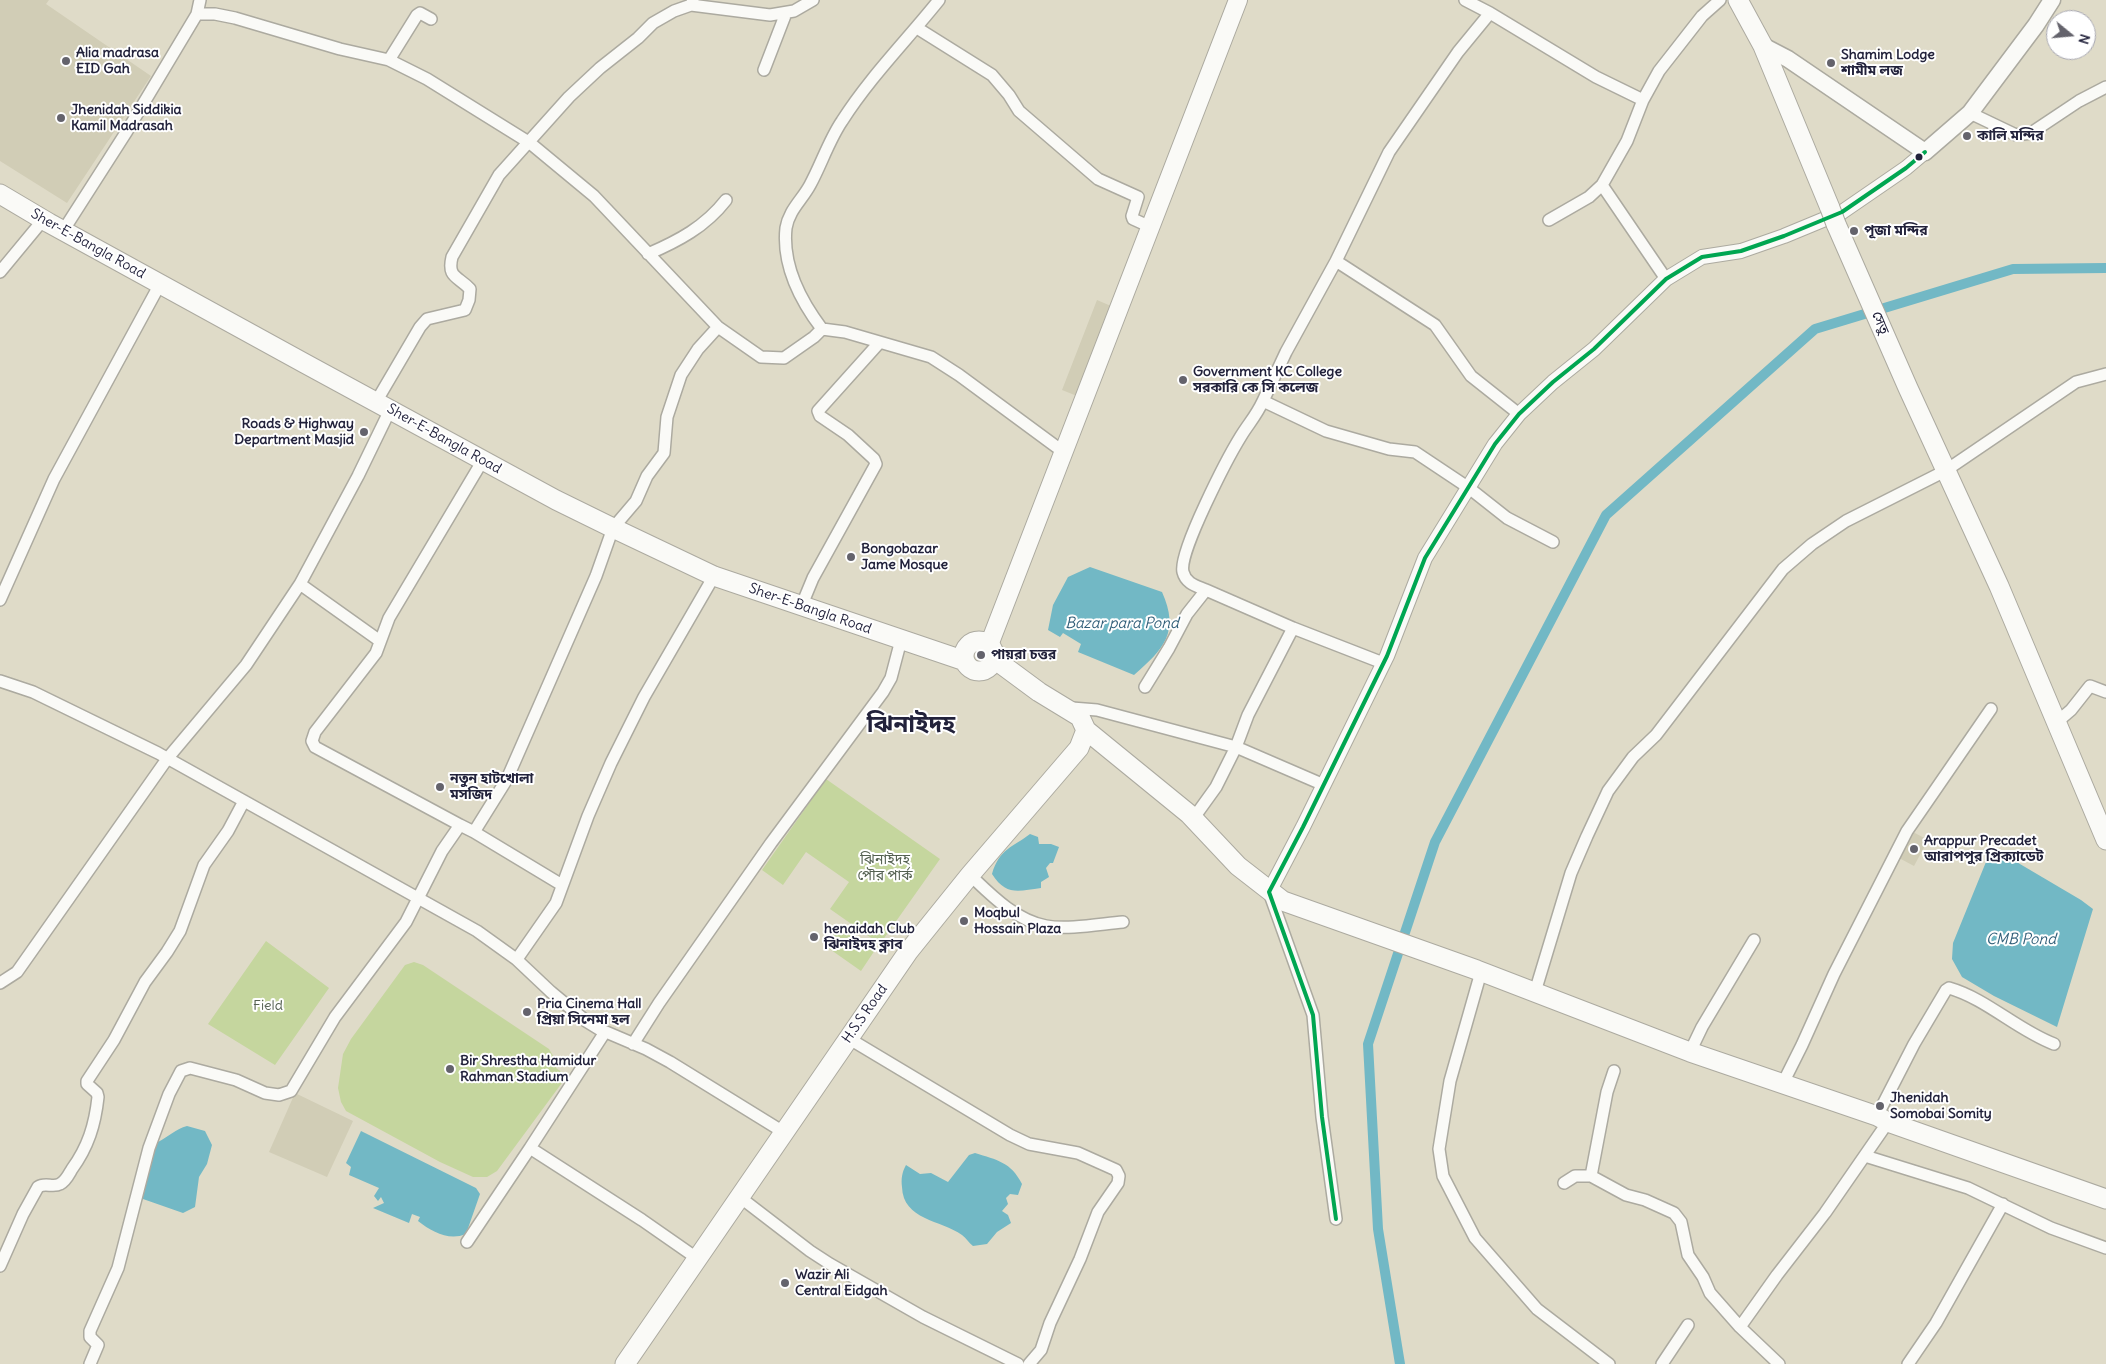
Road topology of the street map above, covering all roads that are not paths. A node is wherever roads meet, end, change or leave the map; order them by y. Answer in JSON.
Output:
{"nodes":[{"id":1,"x":200,"y":0,"type":"edge"},
{"id":2,"x":813,"y":0,"type":"edge"},
{"id":3,"x":939,"y":0,"type":"edge"},
{"id":4,"x":1230,"y":0,"type":"edge"},
{"id":5,"x":1238,"y":0,"type":"edge"},
{"id":6,"x":1466,"y":0,"type":"edge"},
{"id":7,"x":1720,"y":0,"type":"edge"},
{"id":8,"x":1738,"y":0,"type":"edge"},
{"id":9,"x":2052,"y":0,"type":"edge"},
{"id":10,"x":692,"y":2,"type":"edge"},
{"id":11,"x":786,"y":13,"type":"junction"},
{"id":12,"x":1490,"y":13,"type":"junction"},
{"id":13,"x":197,"y":14,"type":"junction"},
{"id":14,"x":431,"y":19,"type":"dead end"},
{"id":15,"x":917,"y":28,"type":"junction"},
{"id":16,"x":1763,"y":46,"type":"junction"},
{"id":17,"x":389,"y":60,"type":"junction"},
{"id":18,"x":764,"y":70,"type":"dead end"},
{"id":19,"x":2106,"y":87,"type":"edge"},
{"id":20,"x":1643,"y":100,"type":"junction"},
{"id":21,"x":1970,"y":113,"type":"junction"},
{"id":22,"x":530,"y":143,"type":"junction"},
{"id":23,"x":1925,"y":152,"type":"junction"},
{"id":24,"x":1602,"y":185,"type":"junction"},
{"id":25,"x":0,"y":194,"type":"edge"},
{"id":26,"x":726,"y":200,"type":"dead end"},
{"id":27,"x":43,"y":220,"type":"junction"},
{"id":28,"x":1549,"y":220,"type":"dead end"},
{"id":29,"x":1144,"y":224,"type":"junction"},
{"id":30,"x":63,"y":231,"type":"junction"},
{"id":31,"x":648,"y":254,"type":"junction"},
{"id":32,"x":1336,"y":261,"type":"junction"},
{"id":33,"x":0,"y":272,"type":"edge"},
{"id":34,"x":1666,"y":279,"type":"junction"},
{"id":35,"x":160,"y":284,"type":"junction"},
{"id":36,"x":718,"y":327,"type":"junction"},
{"id":37,"x":822,"y":329,"type":"junction"},
{"id":38,"x":879,"y":343,"type":"junction"},
{"id":39,"x":2106,"y":374,"type":"edge"},
{"id":40,"x":1263,"y":401,"type":"junction"},
{"id":41,"x":383,"y":406,"type":"junction"},
{"id":42,"x":1519,"y":414,"type":"junction"},
{"id":43,"x":1058,"y":448,"type":"junction"},
{"id":44,"x":483,"y":460,"type":"junction"},
{"id":45,"x":1945,"y":471,"type":"junction"},
{"id":46,"x":1468,"y":488,"type":"junction"},
{"id":47,"x":613,"y":528,"type":"junction"},
{"id":48,"x":1553,"y":542,"type":"dead end"},
{"id":49,"x":714,"y":576,"type":"junction"},
{"id":50,"x":300,"y":584,"type":"junction"},
{"id":51,"x":1206,"y":590,"type":"junction"},
{"id":52,"x":0,"y":600,"type":"edge"},
{"id":53,"x":802,"y":607,"type":"junction"},
{"id":54,"x":1293,"y":628,"type":"junction"},
{"id":55,"x":904,"y":640,"type":"junction"},
{"id":56,"x":380,"y":641,"type":"junction"},
{"id":57,"x":980,"y":654,"type":"junction"},
{"id":58,"x":1383,"y":663,"type":"junction"},
{"id":59,"x":0,"y":681,"type":"edge"},
{"id":60,"x":1145,"y":687,"type":"dead end"},
{"id":61,"x":2106,"y":692,"type":"edge"},
{"id":62,"x":1065,"y":707,"type":"junction"},
{"id":63,"x":1990,"y":709,"type":"dead end"},
{"id":64,"x":2057,"y":722,"type":"junction"},
{"id":65,"x":1086,"y":730,"type":"junction"},
{"id":66,"x":1236,"y":747,"type":"junction"},
{"id":67,"x":167,"y":759,"type":"junction"},
{"id":68,"x":1324,"y":785,"type":"junction"},
{"id":69,"x":244,"y":801,"type":"junction"},
{"id":70,"x":1193,"y":819,"type":"junction"},
{"id":71,"x":460,"y":825,"type":"junction"},
{"id":72,"x":474,"y":832,"type":"junction"},
{"id":73,"x":2106,"y":840,"type":"edge"},
{"id":74,"x":970,"y":875,"type":"junction"},
{"id":75,"x":562,"y":885,"type":"junction"},
{"id":76,"x":1269,"y":892,"type":"junction"},
{"id":77,"x":418,"y":899,"type":"junction"},
{"id":78,"x":1123,"y":922,"type":"dead end"},
{"id":79,"x":1754,"y":940,"type":"dead end"},
{"id":80,"x":517,"y":959,"type":"junction"},
{"id":81,"x":1479,"y":971,"type":"junction"},
{"id":82,"x":0,"y":983,"type":"edge"},
{"id":83,"x":1535,"y":992,"type":"junction"},
{"id":84,"x":606,"y":1032,"type":"junction"},
{"id":85,"x":848,"y":1038,"type":"junction"},
{"id":86,"x":633,"y":1044,"type":"junction"},
{"id":87,"x":2054,"y":1044,"type":"dead end"},
{"id":88,"x":1690,"y":1052,"type":"junction"},
{"id":89,"x":1614,"y":1071,"type":"dead end"},
{"id":90,"x":1783,"y":1083,"type":"junction"},
{"id":91,"x":1883,"y":1119,"type":"junction"},
{"id":92,"x":785,"y":1133,"type":"junction"},
{"id":93,"x":530,"y":1148,"type":"junction"},
{"id":94,"x":1865,"y":1156,"type":"junction"},
{"id":95,"x":1591,"y":1176,"type":"junction"},
{"id":96,"x":1564,"y":1183,"type":"dead end"},
{"id":97,"x":741,"y":1198,"type":"junction"},
{"id":98,"x":2106,"y":1199,"type":"edge"},
{"id":99,"x":2002,"y":1204,"type":"junction"},
{"id":100,"x":1336,"y":1219,"type":"dead end"},
{"id":101,"x":467,"y":1242,"type":"dead end"},
{"id":102,"x":2106,"y":1248,"type":"edge"},
{"id":103,"x":698,"y":1259,"type":"junction"},
{"id":104,"x":0,"y":1266,"type":"edge"},
{"id":105,"x":1688,"y":1325,"type":"dead end"},
{"id":106,"x":1740,"y":1327,"type":"junction"},
{"id":107,"x":90,"y":1364,"type":"edge"},
{"id":108,"x":625,"y":1364,"type":"edge"},
{"id":109,"x":1018,"y":1364,"type":"edge"},
{"id":110,"x":1029,"y":1364,"type":"edge"},
{"id":111,"x":1609,"y":1364,"type":"edge"},
{"id":112,"x":1662,"y":1364,"type":"edge"},
{"id":113,"x":1779,"y":1364,"type":"edge"},
{"id":114,"x":1908,"y":1364,"type":"edge"}],
"edges":[{"from":1,"to":13,"type":"street"},
{"from":2,"to":11,"type":"street"},
{"from":3,"to":15,"type":"street"},
{"from":4,"to":29,"type":"main road"},
{"from":5,"to":57,"type":"main road"},
{"from":6,"to":12,"type":"street"},
{"from":7,"to":20,"type":"street"},
{"from":8,"to":16,"type":"highway","name":"সেতু"},
{"from":9,"to":21,"type":"main road"},
{"from":10,"to":11,"type":"street"},
{"from":10,"to":22,"type":"street"},
{"from":11,"to":18,"type":"street"},
{"from":12,"to":20,"type":"street"},
{"from":12,"to":32,"type":"street"},
{"from":13,"to":17,"type":"street"},
{"from":13,"to":30,"type":"street"},
{"from":14,"to":17,"type":"street"},
{"from":15,"to":29,"type":"street"},
{"from":15,"to":37,"type":"street"},
{"from":16,"to":23,"type":"main road"},
{"from":16,"to":45,"type":"highway","name":"সেতু"},
{"from":17,"to":22,"type":"street"},
{"from":19,"to":21,"type":"street"},
{"from":20,"to":24,"type":"street"},
{"from":21,"to":23,"type":"main road"},
{"from":22,"to":31,"type":"street"},
{"from":22,"to":41,"type":"street"},
{"from":23,"to":34,"type":"street"},
{"from":24,"to":28,"type":"street"},
{"from":24,"to":34,"type":"street"},
{"from":25,"to":27,"type":"highway","name":"Sher-E-Bangla Road"},
{"from":26,"to":31,"type":"street"},
{"from":27,"to":30,"type":"highway","name":"Sher-E-Bangla Road"},
{"from":27,"to":33,"type":"street"},
{"from":29,"to":43,"type":"main road"},
{"from":30,"to":35,"type":"highway","name":"Sher-E-Bangla Road"},
{"from":31,"to":36,"type":"street"},
{"from":32,"to":40,"type":"street"},
{"from":32,"to":42,"type":"street"},
{"from":34,"to":42,"type":"street"},
{"from":35,"to":41,"type":"highway","name":"Sher-E-Bangla Road"},
{"from":35,"to":52,"type":"street"},
{"from":36,"to":37,"type":"street"},
{"from":36,"to":47,"type":"street"},
{"from":37,"to":38,"type":"street"},
{"from":38,"to":43,"type":"street"},
{"from":38,"to":53,"type":"street"},
{"from":39,"to":45,"type":"street"},
{"from":40,"to":46,"type":"street"},
{"from":40,"to":51,"type":"street"},
{"from":41,"to":44,"type":"highway","name":"Sher-E-Bangla Road"},
{"from":41,"to":50,"type":"street"},
{"from":42,"to":46,"type":"street"},
{"from":43,"to":57,"type":"main road"},
{"from":44,"to":47,"type":"highway","name":"Sher-E-Bangla Road"},
{"from":44,"to":56,"type":"street"},
{"from":45,"to":64,"type":"highway","name":"সেতু"},
{"from":45,"to":83,"type":"street"},
{"from":46,"to":48,"type":"street"},
{"from":46,"to":58,"type":"street"},
{"from":47,"to":49,"type":"highway","name":"Sher-E-Bangla Road"},
{"from":47,"to":72,"type":"street"},
{"from":49,"to":53,"type":"highway","name":"Sher-E-Bangla Road"},
{"from":49,"to":75,"type":"street"},
{"from":50,"to":56,"type":"street"},
{"from":50,"to":67,"type":"street"},
{"from":51,"to":54,"type":"street"},
{"from":51,"to":60,"type":"street"},
{"from":53,"to":55,"type":"highway","name":"Sher-E-Bangla Road"},
{"from":54,"to":58,"type":"street"},
{"from":54,"to":66,"type":"street"},
{"from":55,"to":57,"type":"highway","name":"Sher-E-Bangla Road"},
{"from":55,"to":86,"type":"street"},
{"from":56,"to":71,"type":"street"},
{"from":57,"to":62,"type":"highway"},
{"from":58,"to":68,"type":"street"},
{"from":59,"to":67,"type":"street"},
{"from":61,"to":64,"type":"street"},
{"from":62,"to":65,"type":"highway"},
{"from":62,"to":66,"type":"street"},
{"from":63,"to":90,"type":"street"},
{"from":64,"to":73,"type":"highway","name":"সেতু"},
{"from":65,"to":70,"type":"highway"},
{"from":65,"to":74,"type":"highway","name":"H.S.S Road"},
{"from":66,"to":68,"type":"street"},
{"from":66,"to":70,"type":"street"},
{"from":67,"to":69,"type":"street"},
{"from":67,"to":82,"type":"street"},
{"from":68,"to":76,"type":"street"},
{"from":69,"to":77,"type":"street"},
{"from":69,"to":104,"type":"street"},
{"from":70,"to":76,"type":"highway"},
{"from":71,"to":72,"type":"street"},
{"from":71,"to":77,"type":"street"},
{"from":72,"to":75,"type":"street"},
{"from":74,"to":78,"type":"street"},
{"from":74,"to":85,"type":"highway","name":"H.S.S Road"},
{"from":75,"to":80,"type":"street"},
{"from":76,"to":81,"type":"highway"},
{"from":76,"to":100,"type":"street"},
{"from":77,"to":80,"type":"street"},
{"from":77,"to":107,"type":"street"},
{"from":79,"to":88,"type":"street"},
{"from":80,"to":84,"type":"street"},
{"from":81,"to":83,"type":"highway"},
{"from":81,"to":111,"type":"street"},
{"from":83,"to":88,"type":"highway"},
{"from":84,"to":86,"type":"street"},
{"from":84,"to":93,"type":"street"},
{"from":85,"to":92,"type":"highway","name":"H.S.S Road"},
{"from":85,"to":110,"type":"street"},
{"from":86,"to":92,"type":"street"},
{"from":87,"to":91,"type":"street"},
{"from":88,"to":90,"type":"highway"},
{"from":89,"to":95,"type":"street"},
{"from":90,"to":91,"type":"highway"},
{"from":91,"to":94,"type":"street"},
{"from":91,"to":98,"type":"highway"},
{"from":92,"to":97,"type":"highway","name":"H.S.S Road"},
{"from":93,"to":101,"type":"street"},
{"from":93,"to":103,"type":"street"},
{"from":94,"to":99,"type":"street"},
{"from":94,"to":106,"type":"street"},
{"from":95,"to":96,"type":"street"},
{"from":95,"to":106,"type":"street"},
{"from":97,"to":103,"type":"highway","name":"H.S.S Road"},
{"from":97,"to":109,"type":"street"},
{"from":99,"to":102,"type":"street"},
{"from":99,"to":114,"type":"street"},
{"from":103,"to":108,"type":"highway","name":"H.S.S Road"},
{"from":105,"to":112,"type":"street"},
{"from":106,"to":113,"type":"street"}]}
